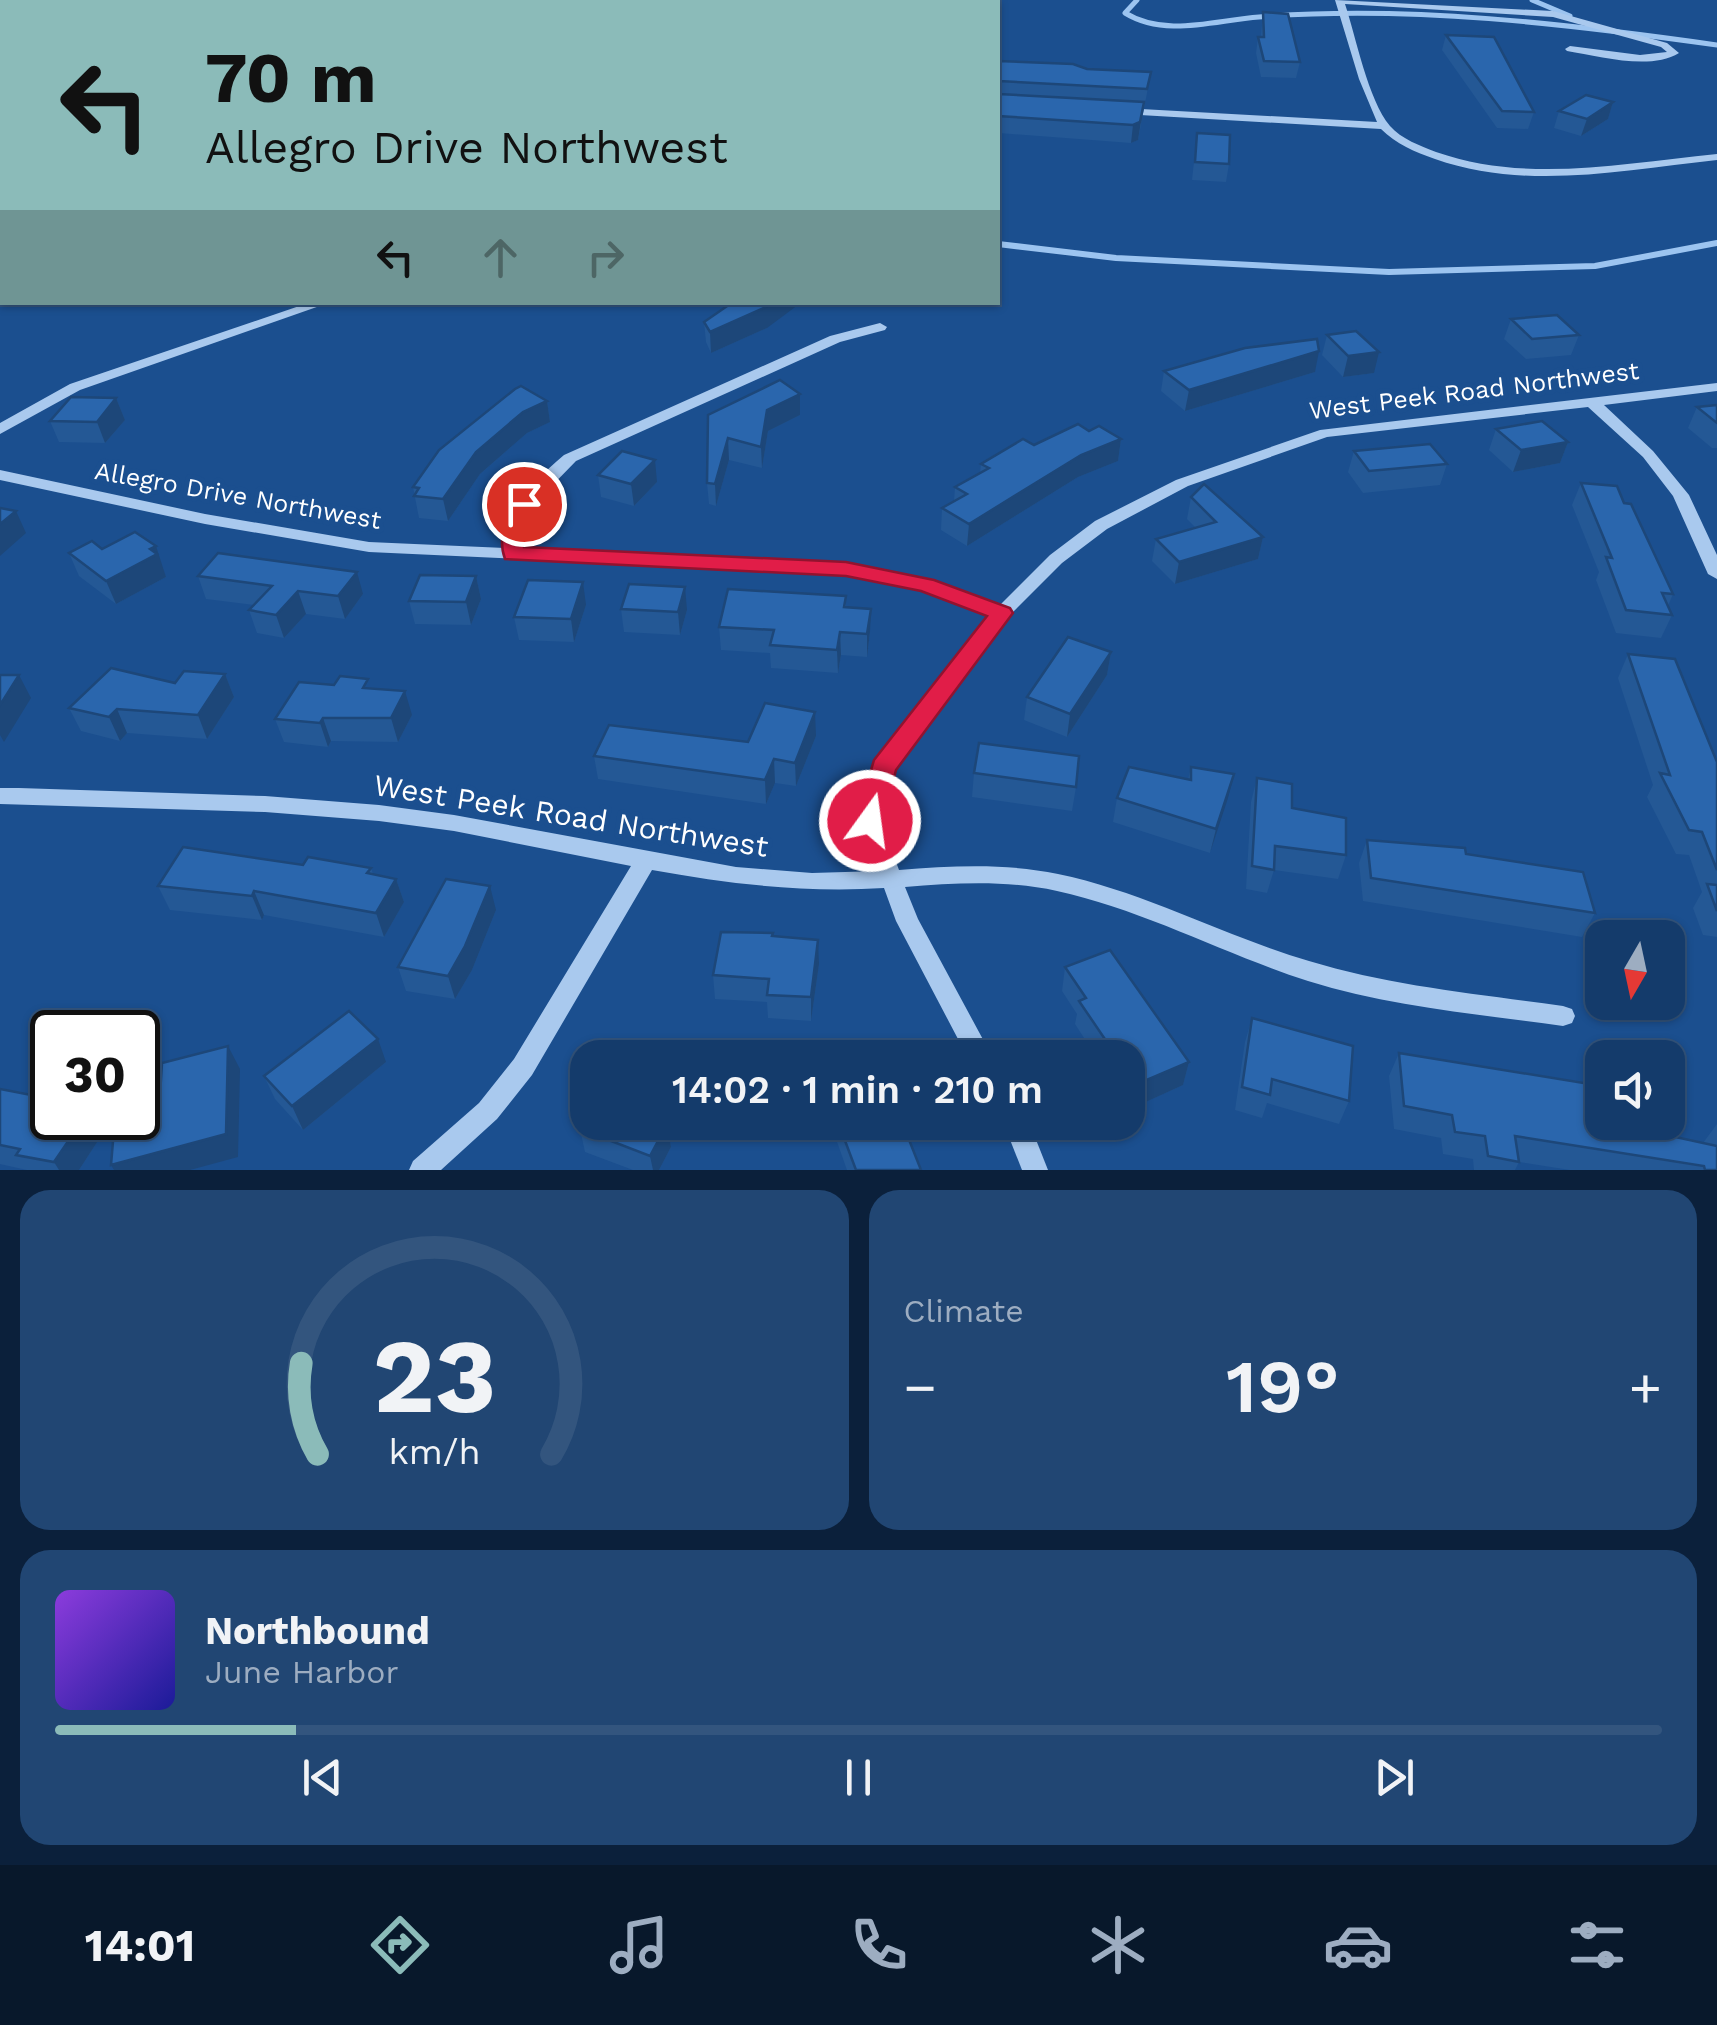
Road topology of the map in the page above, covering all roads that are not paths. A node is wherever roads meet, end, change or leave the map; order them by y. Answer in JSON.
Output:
{"nodes":[{"id":1,"x":1340,"y":1,"type":"edge"},
{"id":2,"x":1570,"y":49,"type":"dead end"},
{"id":3,"x":1117,"y":111,"type":"edge"},
{"id":4,"x":1384,"y":126,"type":"junction"},
{"id":5,"x":1717,"y":157,"type":"edge"},
{"id":6,"x":316,"y":305,"type":"edge"},
{"id":7,"x":880,"y":327,"type":"dead end"},
{"id":8,"x":1717,"y":387,"type":"edge"},
{"id":9,"x":1592,"y":402,"type":"junction"},
{"id":10,"x":0,"y":429,"type":"edge"},
{"id":11,"x":0,"y":475,"type":"edge"},
{"id":12,"x":512,"y":554,"type":"junction"},
{"id":13,"x":1717,"y":574,"type":"edge"},
{"id":14,"x":1002,"y":613,"type":"junction"},
{"id":15,"x":0,"y":796,"type":"edge"},
{"id":16,"x":646,"y":862,"type":"junction"},
{"id":17,"x":892,"y":880,"type":"junction"},
{"id":18,"x":1563,"y":1016,"type":"dead end"},
{"id":19,"x":971,"y":1040,"type":"edge"},
{"id":20,"x":1023,"y":1140,"type":"edge"},
{"id":21,"x":422,"y":1170,"type":"edge"},
{"id":22,"x":1035,"y":1170,"type":"edge"}],
"edges":[{"from":1,"to":2,"type":"street"},
{"from":1,"to":4,"type":"street"},
{"from":3,"to":4,"type":"street"},
{"from":4,"to":5,"type":"street"},
{"from":6,"to":10,"type":"street"},
{"from":7,"to":12,"type":"street"},
{"from":8,"to":9,"type":"street","name":"West Peek Road Northwest"},
{"from":9,"to":13,"type":"street"},
{"from":9,"to":14,"type":"street","name":"West Peek Road Northwest"},
{"from":11,"to":12,"type":"street","name":"Allegro Drive Northwest"},
{"from":12,"to":14,"type":"street","name":"Allegro Drive Northwest"},
{"from":14,"to":17,"type":"street","name":"West Peek Road Northwest"},
{"from":15,"to":16,"type":"street","name":"West Peek Road Northwest"},
{"from":16,"to":17,"type":"street","name":"West Peek Road Northwest"},
{"from":16,"to":21,"type":"street"},
{"from":17,"to":18,"type":"street","name":"West Peek Road Northwest"},
{"from":17,"to":19,"type":"street"},
{"from":20,"to":22,"type":"street"}]}
